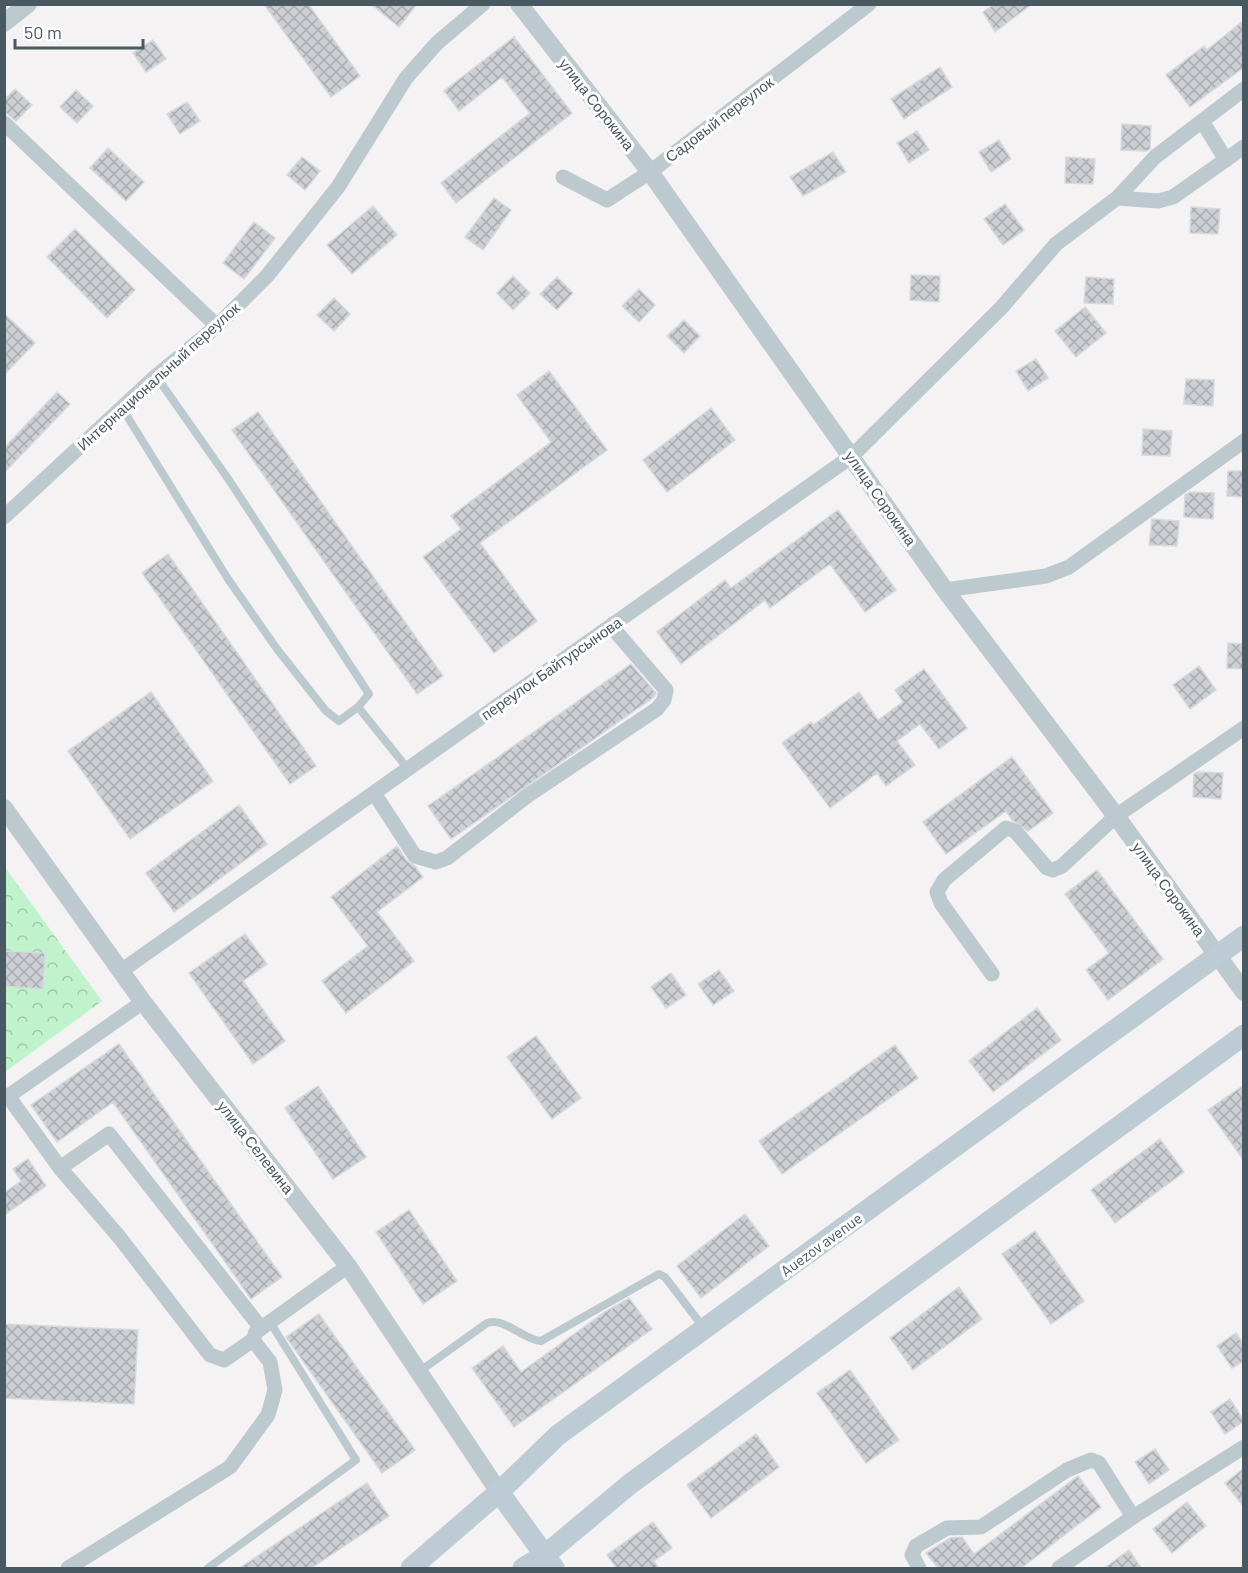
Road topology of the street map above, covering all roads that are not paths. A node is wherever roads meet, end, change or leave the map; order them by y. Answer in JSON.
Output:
{"nodes":[{"id":1,"x":28,"y":4,"type":"edge"},
{"id":2,"x":483,"y":4,"type":"edge"},
{"id":3,"x":519,"y":4,"type":"edge"},
{"id":4,"x":868,"y":4,"type":"edge"},
{"id":5,"x":4,"y":23,"type":"edge"},
{"id":6,"x":1244,"y":90,"type":"edge"},
{"id":7,"x":1202,"y":121,"type":"junction"},
{"id":8,"x":4,"y":123,"type":"edge"},
{"id":9,"x":1244,"y":147,"type":"edge"},
{"id":10,"x":1226,"y":160,"type":"junction"},
{"id":11,"x":650,"y":172,"type":"junction"},
{"id":12,"x":563,"y":177,"type":"dead end"},
{"id":13,"x":1117,"y":198,"type":"junction"},
{"id":14,"x":217,"y":326,"type":"junction"},
{"id":15,"x":156,"y":376,"type":"junction"},
{"id":16,"x":122,"y":408,"type":"junction"},
{"id":17,"x":1244,"y":441,"type":"edge"},
{"id":18,"x":852,"y":456,"type":"junction"},
{"id":19,"x":4,"y":517,"type":"edge"},
{"id":20,"x":945,"y":590,"type":"junction"},
{"id":21,"x":611,"y":626,"type":"junction"},
{"id":22,"x":358,"y":708,"type":"junction"},
{"id":23,"x":1244,"y":728,"type":"edge"},
{"id":24,"x":408,"y":769,"type":"junction"},
{"id":25,"x":374,"y":793,"type":"junction"},
{"id":26,"x":4,"y":808,"type":"edge"},
{"id":27,"x":1116,"y":816,"type":"junction"},
{"id":28,"x":1244,"y":936,"type":"edge"},
{"id":29,"x":1217,"y":955,"type":"junction"},
{"id":30,"x":121,"y":971,"type":"junction"},
{"id":31,"x":992,"y":974,"type":"dead end"},
{"id":32,"x":1244,"y":992,"type":"edge"},
{"id":33,"x":143,"y":1002,"type":"junction"},
{"id":34,"x":1244,"y":1035,"type":"edge"},
{"id":35,"x":6,"y":1098,"type":"edge"},
{"id":36,"x":60,"y":1168,"type":"junction"},
{"id":37,"x":348,"y":1266,"type":"junction"},
{"id":38,"x":704,"y":1329,"type":"junction"},
{"id":39,"x":262,"y":1330,"type":"junction"},
{"id":40,"x":420,"y":1371,"type":"junction"},
{"id":41,"x":1244,"y":1447,"type":"edge"},
{"id":42,"x":499,"y":1492,"type":"junction"},
{"id":43,"x":1133,"y":1517,"type":"junction"},
{"id":44,"x":549,"y":1562,"type":"edge"},
{"id":45,"x":68,"y":1569,"type":"edge"},
{"id":46,"x":208,"y":1569,"type":"edge"},
{"id":47,"x":411,"y":1569,"type":"edge"},
{"id":48,"x":523,"y":1569,"type":"edge"},
{"id":49,"x":919,"y":1569,"type":"edge"},
{"id":50,"x":1059,"y":1569,"type":"edge"}],
"edges":[{"from":1,"to":5,"type":"street"},
{"from":2,"to":14,"type":"street","name":"Интернациональный переулок"},
{"from":3,"to":11,"type":"street","name":"улица Сорокина"},
{"from":4,"to":11,"type":"street","name":"Садовый переулок"},
{"from":6,"to":7,"type":"street","name":"переулок Байтурсынова"},
{"from":7,"to":10,"type":"street"},
{"from":7,"to":13,"type":"street","name":"переулок Байтурсынова"},
{"from":8,"to":14,"type":"street"},
{"from":9,"to":10,"type":"street"},
{"from":10,"to":13,"type":"street"},
{"from":11,"to":12,"type":"street","name":"Садовый переулок"},
{"from":11,"to":18,"type":"street","name":"улица Сорокина"},
{"from":13,"to":18,"type":"street","name":"переулок Байтурсынова"},
{"from":14,"to":15,"type":"street","name":"Интернациональный переулок"},
{"from":15,"to":16,"type":"street","name":"Интернациональный переулок"},
{"from":15,"to":22,"type":"lane"},
{"from":16,"to":19,"type":"street","name":"Интернациональный переулок"},
{"from":16,"to":22,"type":"lane"},
{"from":17,"to":20,"type":"street"},
{"from":18,"to":20,"type":"street","name":"улица Сорокина"},
{"from":18,"to":21,"type":"street","name":"переулок Байтурсынова"},
{"from":20,"to":27,"type":"street","name":"улица Сорокина"},
{"from":21,"to":24,"type":"street","name":"переулок Байтурсынова"},
{"from":21,"to":25,"type":"street"},
{"from":22,"to":24,"type":"lane"},
{"from":23,"to":27,"type":"street"},
{"from":24,"to":25,"type":"street","name":"переулок Байтурсынова"},
{"from":25,"to":30,"type":"street","name":"переулок Байтурсынова"},
{"from":26,"to":30,"type":"street","name":"улица Селевина"},
{"from":27,"to":29,"type":"street","name":"улица Сорокина"},
{"from":27,"to":31,"type":"street"},
{"from":28,"to":29,"type":"main road","name":"Auezov avenue"},
{"from":29,"to":32,"type":"street","name":"улица Сорокина"},
{"from":29,"to":38,"type":"main road","name":"Auezov avenue"},
{"from":30,"to":33,"type":"street","name":"улица Селевина"},
{"from":33,"to":35,"type":"street"},
{"from":33,"to":37,"type":"street","name":"улица Селевина"},
{"from":34,"to":44,"type":"main road"},
{"from":35,"to":36,"type":"street"},
{"from":36,"to":39,"type":"street"},
{"from":36,"to":39,"type":"street"},
{"from":37,"to":39,"type":"street"},
{"from":37,"to":40,"type":"street","name":"улица Селевина"},
{"from":38,"to":40,"type":"lane"},
{"from":38,"to":42,"type":"main road","name":"Auezov avenue"},
{"from":39,"to":45,"type":"street"},
{"from":39,"to":46,"type":"lane"},
{"from":40,"to":42,"type":"street","name":"улица Селевина"},
{"from":41,"to":43,"type":"street"},
{"from":42,"to":44,"type":"main road"},
{"from":42,"to":47,"type":"main road","name":"Auezov avenue"},
{"from":43,"to":49,"type":"street"},
{"from":43,"to":50,"type":"street"},
{"from":44,"to":48,"type":"main road"}]}
